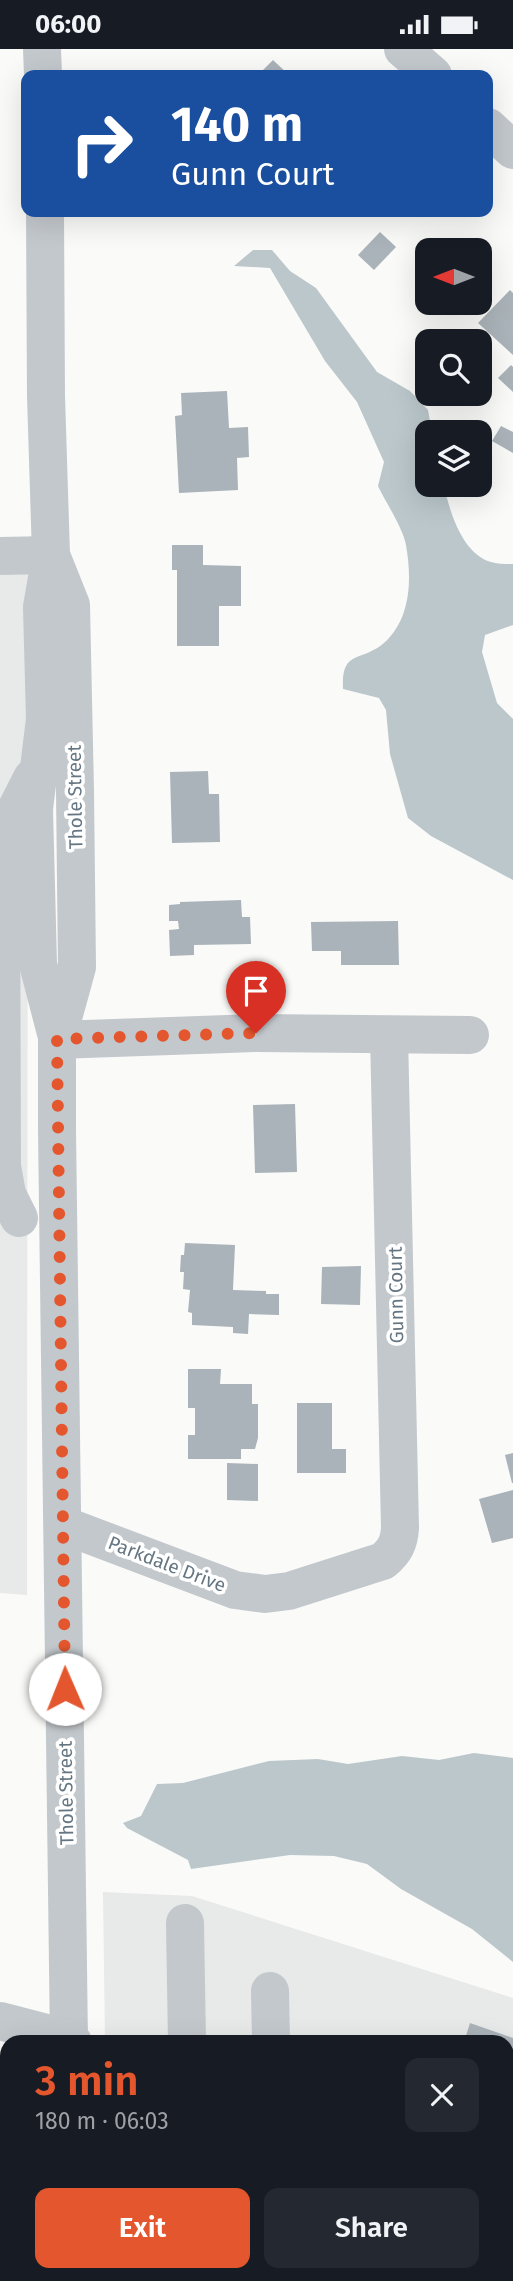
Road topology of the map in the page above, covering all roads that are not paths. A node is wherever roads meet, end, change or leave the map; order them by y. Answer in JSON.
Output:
{"nodes":[{"id":1,"x":42,"y":49,"type":"edge"},
{"id":2,"x":403,"y":49,"type":"edge"},
{"id":3,"x":43,"y":70,"type":"edge"},
{"id":4,"x":427,"y":70,"type":"edge"},
{"id":5,"x":493,"y":132,"type":"edge"},
{"id":6,"x":513,"y":150,"type":"edge"},
{"id":7,"x":45,"y":217,"type":"edge"},
{"id":8,"x":51,"y":555,"type":"junction"},
{"id":9,"x":0,"y":557,"type":"edge"},
{"id":10,"x":58,"y":763,"type":"junction"},
{"id":11,"x":389,"y":1035,"type":"junction"},
{"id":12,"x":470,"y":1035,"type":"dead end"},
{"id":13,"x":57,"y":1039,"type":"junction"},
{"id":14,"x":10,"y":1218,"type":"edge"},
{"id":15,"x":58,"y":1219,"type":"junction"},
{"id":16,"x":63,"y":1525,"type":"junction"},
{"id":17,"x":392,"y":1554,"type":"joint"},
{"id":18,"x":185,"y":1923,"type":"dead end"},
{"id":19,"x":270,"y":1990,"type":"dead end"},
{"id":20,"x":0,"y":2021,"type":"edge"},
{"id":21,"x":49,"y":2035,"type":"edge"},
{"id":22,"x":70,"y":2035,"type":"edge"},
{"id":23,"x":187,"y":2035,"type":"edge"},
{"id":24,"x":271,"y":2035,"type":"edge"}],
"edges":[{"from":1,"to":3,"type":"street"},
{"from":2,"to":4,"type":"street"},
{"from":5,"to":6,"type":"street"},
{"from":7,"to":8,"type":"street","name":"Thole Street"},
{"from":8,"to":9,"type":"street"},
{"from":8,"to":10,"type":"street","name":"Thole Street"},
{"from":10,"to":13,"type":"street","name":"Thole Street"},
{"from":10,"to":14,"type":"street"},
{"from":11,"to":12,"type":"street"},
{"from":11,"to":13,"type":"street"},
{"from":11,"to":17,"type":"street","name":"Gunn Court"},
{"from":13,"to":15,"type":"street","name":"Thole Street"},
{"from":14,"to":15,"type":"street"},
{"from":15,"to":16,"type":"street","name":"Thole Street"},
{"from":16,"to":17,"type":"street","name":"Parkdale Drive"},
{"from":16,"to":22,"type":"street","name":"Thole Street"},
{"from":18,"to":23,"type":"street"},
{"from":19,"to":24,"type":"street"},
{"from":20,"to":21,"type":"street"}]}
